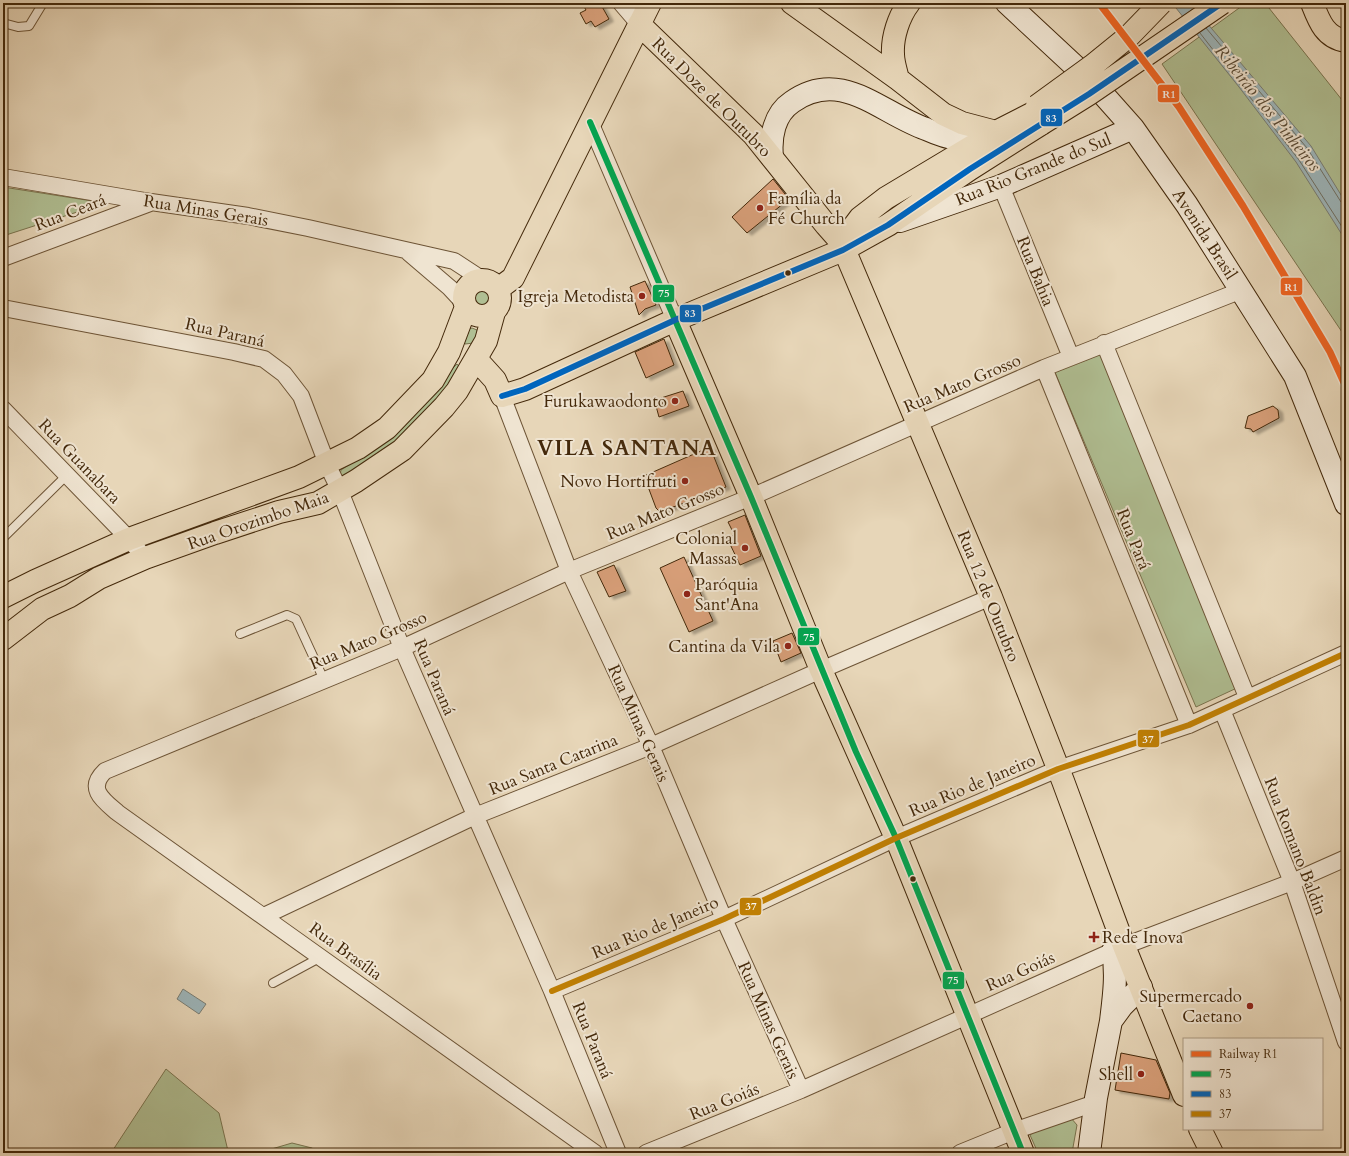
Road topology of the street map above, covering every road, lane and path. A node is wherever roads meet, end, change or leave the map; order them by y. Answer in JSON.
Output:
{"nodes":[{"id":1,"x":43,"y":3,"type":"edge"},
{"id":2,"x":621,"y":3,"type":"edge"},
{"id":3,"x":650,"y":3,"type":"edge"},
{"id":4,"x":792,"y":3,"type":"edge"},
{"id":5,"x":909,"y":3,"type":"edge"},
{"id":6,"x":1007,"y":3,"type":"edge"},
{"id":7,"x":1161,"y":3,"type":"edge"},
{"id":8,"x":1198,"y":3,"type":"edge"},
{"id":9,"x":1222,"y":3,"type":"edge"},
{"id":10,"x":1312,"y":3,"type":"edge"},
{"id":11,"x":3,"y":23,"type":"edge"},
{"id":12,"x":639,"y":24,"type":"junction"},
{"id":13,"x":1346,"y":42,"type":"edge"},
{"id":14,"x":898,"y":79,"type":"junction"},
{"id":15,"x":1034,"y":115,"type":"junction"},
{"id":16,"x":590,"y":122,"type":"junction"},
{"id":17,"x":1133,"y":128,"type":"junction"},
{"id":18,"x":991,"y":135,"type":"junction"},
{"id":19,"x":772,"y":157,"type":"junction"},
{"id":20,"x":3,"y":177,"type":"edge"},
{"id":21,"x":1001,"y":186,"type":"junction"},
{"id":22,"x":151,"y":202,"type":"junction"},
{"id":23,"x":888,"y":225,"type":"junction"},
{"id":24,"x":844,"y":250,"type":"junction"},
{"id":25,"x":407,"y":251,"type":"junction"},
{"id":26,"x":3,"y":258,"type":"edge"},
{"id":27,"x":490,"y":284,"type":"junction"},
{"id":28,"x":1242,"y":290,"type":"junction"},
{"id":29,"x":465,"y":305,"type":"junction"},
{"id":30,"x":3,"y":308,"type":"edge"},
{"id":31,"x":494,"y":312,"type":"junction"},
{"id":32,"x":675,"y":320,"type":"junction"},
{"id":33,"x":1104,"y":343,"type":"junction"},
{"id":34,"x":449,"y":352,"type":"junction"},
{"id":35,"x":1071,"y":357,"type":"junction"},
{"id":36,"x":476,"y":359,"type":"junction"},
{"id":37,"x":1044,"y":368,"type":"junction"},
{"id":38,"x":502,"y":396,"type":"junction"},
{"id":39,"x":3,"y":409,"type":"edge"},
{"id":40,"x":917,"y":423,"type":"junction"},
{"id":41,"x":327,"y":464,"type":"junction"},
{"id":42,"x":67,"y":475,"type":"junction"},
{"id":43,"x":340,"y":491,"type":"junction"},
{"id":44,"x":751,"y":497,"type":"junction"},
{"id":45,"x":1346,"y":504,"type":"edge"},
{"id":46,"x":3,"y":538,"type":"edge"},
{"id":47,"x":129,"y":539,"type":"junction"},
{"id":48,"x":145,"y":558,"type":"junction"},
{"id":49,"x":569,"y":571,"type":"junction"},
{"id":50,"x":3,"y":597,"type":"edge"},
{"id":51,"x":991,"y":597,"type":"junction"},
{"id":52,"x":240,"y":634,"type":"dead end"},
{"id":53,"x":3,"y":639,"type":"edge"},
{"id":54,"x":402,"y":648,"type":"junction"},
{"id":55,"x":1346,"y":653,"type":"edge"},
{"id":56,"x":821,"y":670,"type":"junction"},
{"id":57,"x":324,"y":680,"type":"junction"},
{"id":58,"x":1247,"y":697,"type":"junction"},
{"id":59,"x":1222,"y":710,"type":"junction"},
{"id":60,"x":1189,"y":725,"type":"junction"},
{"id":61,"x":651,"y":746,"type":"junction"},
{"id":62,"x":1058,"y":769,"type":"junction"},
{"id":63,"x":105,"y":772,"type":"joint"},
{"id":64,"x":475,"y":816,"type":"junction"},
{"id":65,"x":896,"y":838,"type":"junction"},
{"id":66,"x":1346,"y":858,"type":"edge"},
{"id":67,"x":1292,"y":882,"type":"junction"},
{"id":68,"x":264,"y":916,"type":"junction"},
{"id":69,"x":724,"y":918,"type":"junction"},
{"id":70,"x":1118,"y":948,"type":"junction"},
{"id":71,"x":321,"y":957,"type":"junction"},
{"id":72,"x":273,"y":983,"type":"dead end"},
{"id":73,"x":1141,"y":987,"type":"junction"},
{"id":74,"x":552,"y":991,"type":"junction"},
{"id":75,"x":968,"y":1016,"type":"junction"},
{"id":76,"x":1111,"y":1021,"type":"junction"},
{"id":77,"x":1346,"y":1042,"type":"edge"},
{"id":78,"x":801,"y":1090,"type":"junction"},
{"id":79,"x":1183,"y":1092,"type":"edge"},
{"id":80,"x":1095,"y":1103,"type":"junction"},
{"id":81,"x":1200,"y":1130,"type":"edge"},
{"id":82,"x":1014,"y":1131,"type":"junction"},
{"id":83,"x":596,"y":1153,"type":"edge"},
{"id":84,"x":618,"y":1153,"type":"edge"},
{"id":85,"x":646,"y":1153,"type":"edge"},
{"id":86,"x":960,"y":1153,"type":"edge"},
{"id":87,"x":1023,"y":1153,"type":"edge"},
{"id":88,"x":1089,"y":1153,"type":"edge"},
{"id":89,"x":1212,"y":1153,"type":"edge"}],
"edges":[{"from":1,"to":11,"type":"lane"},
{"from":2,"to":12,"type":"street","name":"Rua Doze de Outubro"},
{"from":3,"to":12,"type":"main road"},
{"from":4,"to":14,"type":"main road"},
{"from":5,"to":14,"type":"main road"},
{"from":6,"to":17,"type":"main road","name":"Avenida Brasil"},
{"from":7,"to":15,"type":"main road","bridge":true},
{"from":8,"to":15,"type":"main road"},
{"from":9,"to":15,"type":"main road","bridge":true},
{"from":10,"to":13,"type":"main road"},
{"from":12,"to":16,"type":"main road"},
{"from":12,"to":19,"type":"main road","name":"Rua Doze de Outubro"},
{"from":14,"to":18,"type":"main road"},
{"from":15,"to":18,"type":"main road"},
{"from":15,"to":23,"type":"main road"},
{"from":16,"to":27,"type":"main road"},
{"from":16,"to":32,"type":"street"},
{"from":17,"to":21,"type":"main road","name":"Rua Rio Grande do Sul"},
{"from":17,"to":28,"type":"main road","name":"Avenida Brasil"},
{"from":18,"to":19,"type":"main road"},
{"from":18,"to":24,"type":"main road"},
{"from":19,"to":24,"type":"main road","name":"Rua Doze de Outubro"},
{"from":20,"to":22,"type":"street","name":"Rua Minas Gerais"},
{"from":21,"to":23,"type":"main road","name":"Rua Rio Grande do Sul"},
{"from":21,"to":35,"type":"street","name":"Rua Bahia"},
{"from":22,"to":25,"type":"street","name":"Rua Minas Gerais"},
{"from":22,"to":26,"type":"street","name":"Rua Ceará"},
{"from":23,"to":24,"type":"main road"},
{"from":24,"to":32,"type":"main road"},
{"from":24,"to":40,"type":"main road","name":"Rua 12 de Outubro"},
{"from":25,"to":27,"type":"street","name":"Rua Minas Gerais"},
{"from":25,"to":29,"type":"street","name":"Rua Minas Gerais"},
{"from":27,"to":29,"type":"main road"},
{"from":27,"to":31,"type":"main road"},
{"from":28,"to":33,"type":"street","name":"Rua Mato Grosso"},
{"from":28,"to":45,"type":"main road","name":"Avenida Brasil"},
{"from":29,"to":31,"type":"main road"},
{"from":29,"to":34,"type":"main road","name":"Rua Orozimbo Maia"},
{"from":30,"to":41,"type":"street","name":"Rua Paraná"},
{"from":31,"to":36,"type":"main road","name":"Rua Orozimbo Maia"},
{"from":32,"to":38,"type":"main road"},
{"from":32,"to":44,"type":"main road"},
{"from":33,"to":35,"type":"street","name":"Rua Mato Grosso"},
{"from":33,"to":58,"type":"street"},
{"from":34,"to":36,"type":"main road"},
{"from":34,"to":41,"type":"main road","name":"Rua Orozimbo Maia"},
{"from":35,"to":37,"type":"street","name":"Rua Mato Grosso"},
{"from":36,"to":38,"type":"main road","name":"Rua Minas Gerais"},
{"from":36,"to":43,"type":"main road","name":"Rua Orozimbo Maia"},
{"from":37,"to":40,"type":"street","name":"Rua Mato Grosso"},
{"from":37,"to":60,"type":"street","name":"Rua Pará"},
{"from":38,"to":49,"type":"street","name":"Rua Minas Gerais"},
{"from":39,"to":42,"type":"street","name":"Rua Guanabara"},
{"from":40,"to":44,"type":"street","name":"Rua Mato Grosso"},
{"from":40,"to":51,"type":"main road","name":"Rua 12 de Outubro"},
{"from":41,"to":43,"type":"street","name":"Rua Paraná"},
{"from":41,"to":47,"type":"main road","name":"Rua Orozimbo Maia"},
{"from":42,"to":46,"type":"lane"},
{"from":42,"to":47,"type":"street","name":"Rua Guanabara"},
{"from":43,"to":48,"type":"main road","name":"Rua Orozimbo Maia"},
{"from":43,"to":54,"type":"street","name":"Rua Paraná"},
{"from":44,"to":49,"type":"street","name":"Rua Mato Grosso"},
{"from":44,"to":56,"type":"main road"},
{"from":47,"to":48,"type":"street","name":"Rua Guanabara"},
{"from":47,"to":50,"type":"main road","name":"Rua Orozimbo Maia"},
{"from":48,"to":53,"type":"main road","name":"Rua Orozimbo Maia"},
{"from":49,"to":54,"type":"street","name":"Rua Mato Grosso"},
{"from":49,"to":61,"type":"street","name":"Rua Minas Gerais"},
{"from":51,"to":56,"type":"street","name":"Rua Santa Catarina"},
{"from":51,"to":62,"type":"main road","name":"Rua 12 de Outubro"},
{"from":52,"to":57,"type":"lane"},
{"from":54,"to":57,"type":"street","name":"Rua Mato Grosso"},
{"from":54,"to":64,"type":"street","name":"Rua Paraná"},
{"from":55,"to":58,"type":"street","name":"Rua Rio de Janeiro"},
{"from":56,"to":61,"type":"street","name":"Rua Santa Catarina"},
{"from":56,"to":65,"type":"main road"},
{"from":57,"to":63,"type":"street","name":"Rua Mato Grosso"},
{"from":58,"to":59,"type":"street","name":"Rua Rio de Janeiro"},
{"from":59,"to":60,"type":"street","name":"Rua Rio de Janeiro"},
{"from":59,"to":67,"type":"street","name":"Rua Romano Baldin"},
{"from":60,"to":62,"type":"street","name":"Rua Rio de Janeiro"},
{"from":61,"to":64,"type":"street","name":"Rua Santa Catarina"},
{"from":61,"to":69,"type":"street","name":"Rua Minas Gerais"},
{"from":62,"to":65,"type":"street","name":"Rua Rio de Janeiro"},
{"from":62,"to":70,"type":"main road","name":"Rua 12 de Outubro"},
{"from":63,"to":68,"type":"street","name":"Rua Brasília"},
{"from":64,"to":68,"type":"street","name":"Rua Santa Catarina"},
{"from":64,"to":74,"type":"street","name":"Rua Paraná"},
{"from":65,"to":69,"type":"street","name":"Rua Rio de Janeiro"},
{"from":65,"to":75,"type":"main road"},
{"from":66,"to":67,"type":"street","name":"Rua Goiás"},
{"from":67,"to":70,"type":"street","name":"Rua Goiás"},
{"from":67,"to":77,"type":"street","name":"Rua Romano Baldin"},
{"from":68,"to":71,"type":"street","name":"Rua Brasília"},
{"from":69,"to":74,"type":"street","name":"Rua Rio de Janeiro"},
{"from":69,"to":78,"type":"street","name":"Rua Minas Gerais"},
{"from":70,"to":73,"type":"main road","name":"Rua 12 de Outubro"},
{"from":70,"to":75,"type":"street","name":"Rua Goiás"},
{"from":70,"to":76,"type":"main road"},
{"from":71,"to":72,"type":"lane"},
{"from":71,"to":83,"type":"street","name":"Rua Brasília"},
{"from":73,"to":76,"type":"main road"},
{"from":73,"to":79,"type":"main road","name":"Rua 12 de Outubro"},
{"from":74,"to":84,"type":"street","name":"Rua Paraná"},
{"from":75,"to":78,"type":"street","name":"Rua Goiás"},
{"from":75,"to":82,"type":"main road"},
{"from":76,"to":80,"type":"main road"},
{"from":78,"to":85,"type":"street","name":"Rua Goiás"},
{"from":80,"to":82,"type":"street"},
{"from":80,"to":88,"type":"main road"},
{"from":81,"to":89,"type":"main road"},
{"from":82,"to":86,"type":"street"},
{"from":82,"to":87,"type":"main road"}]}
